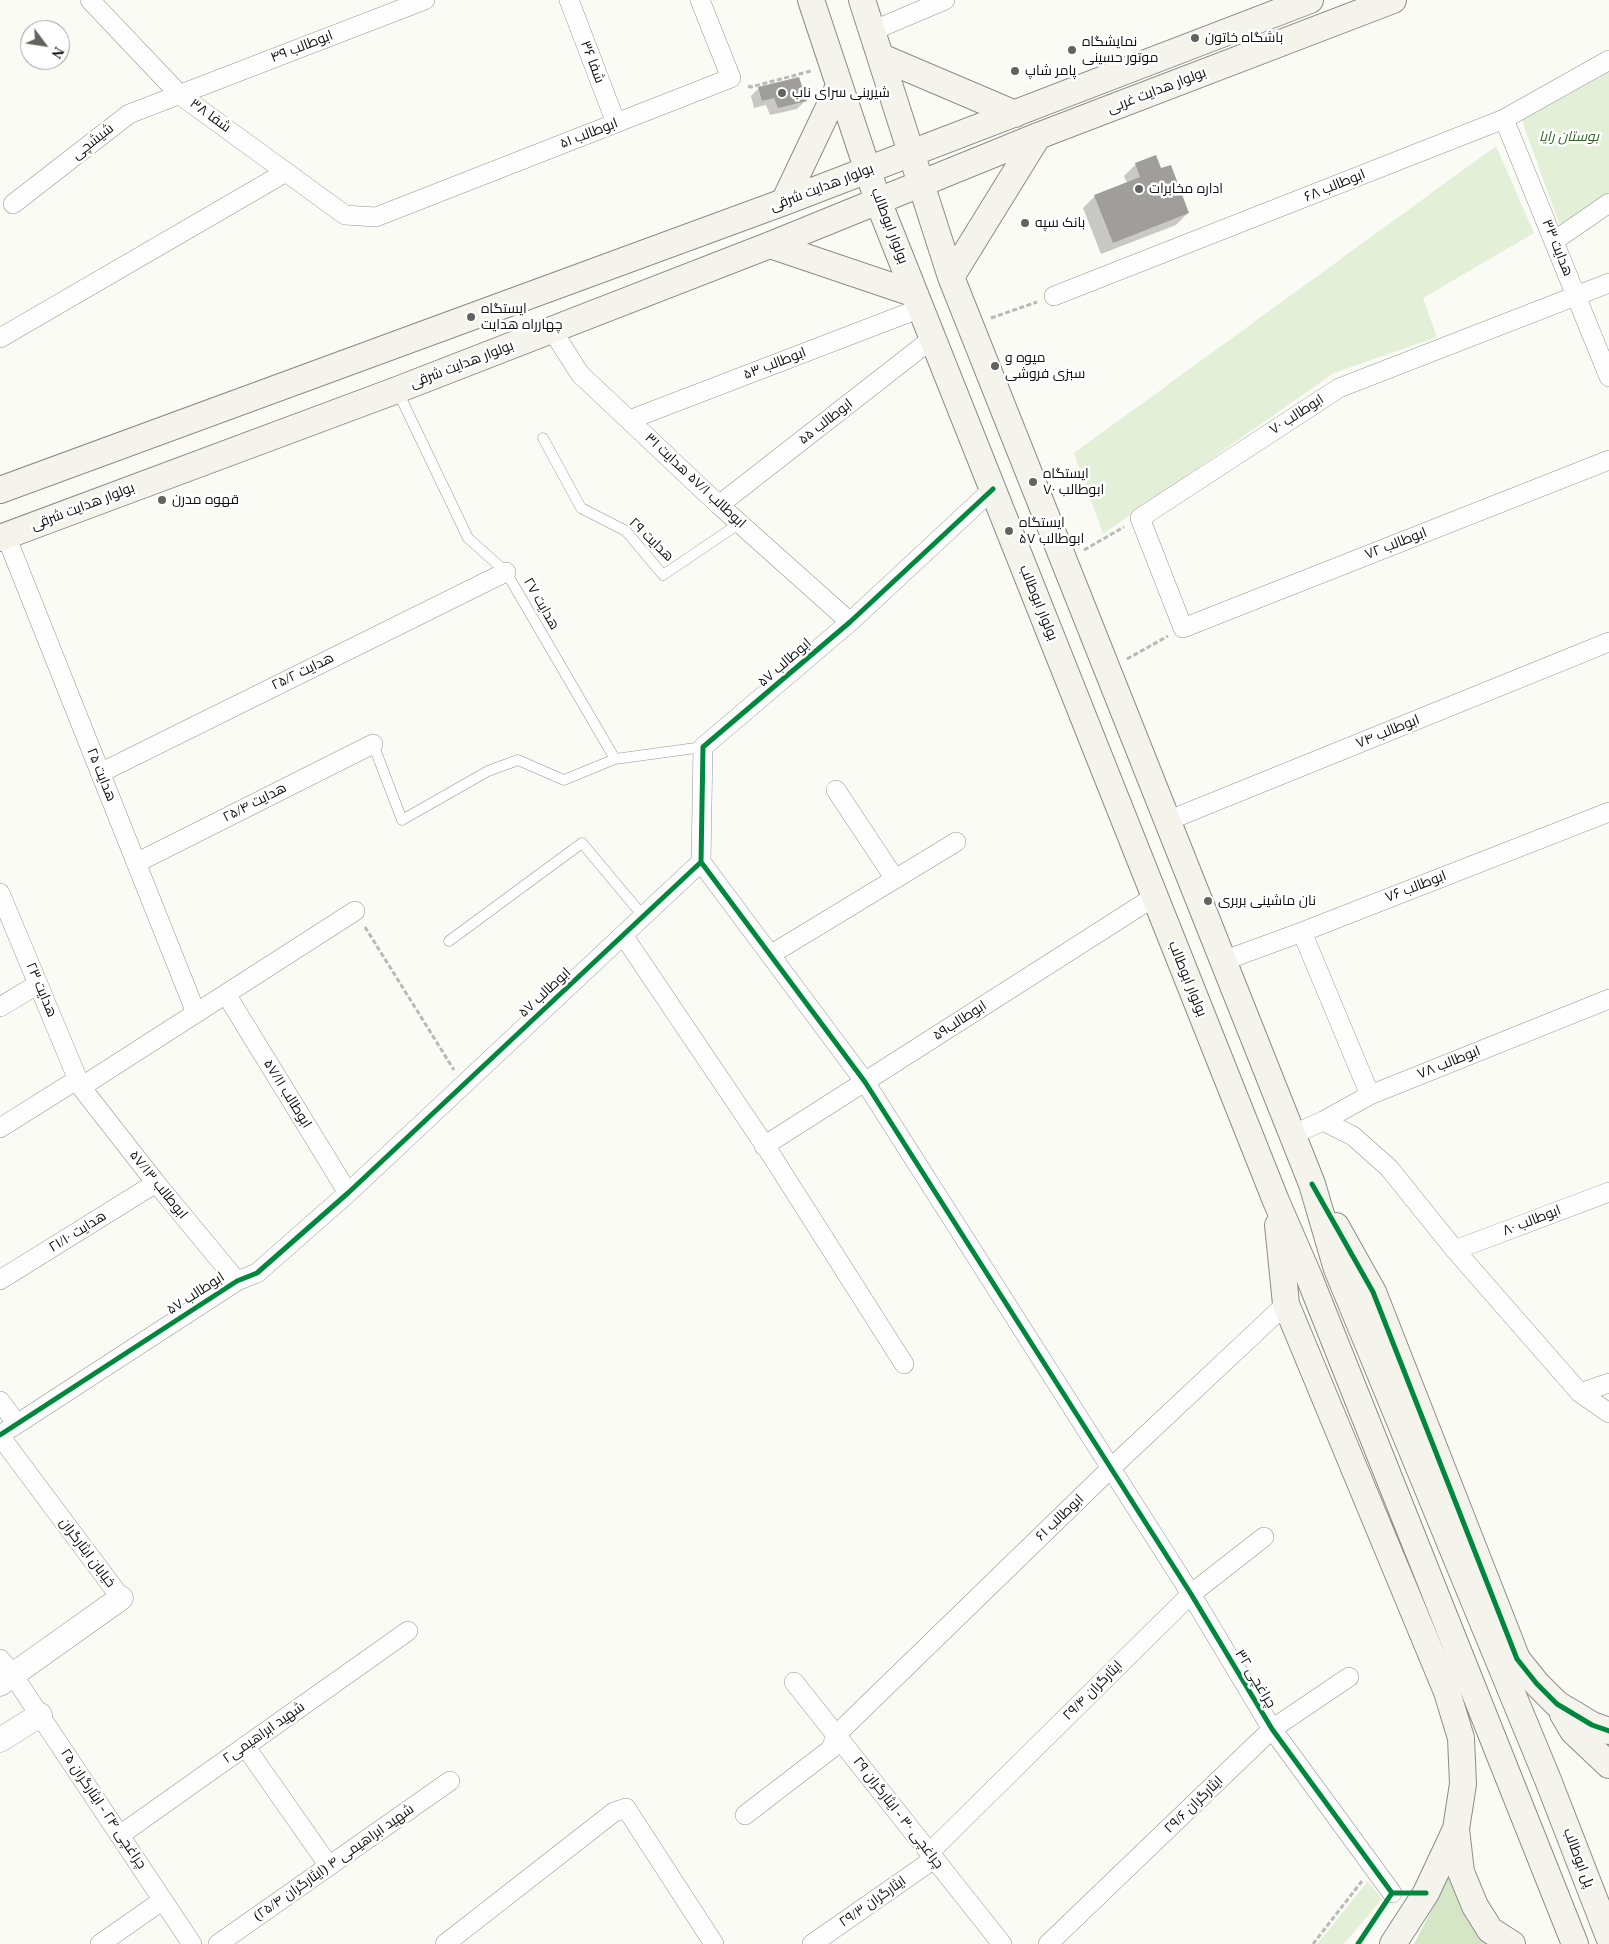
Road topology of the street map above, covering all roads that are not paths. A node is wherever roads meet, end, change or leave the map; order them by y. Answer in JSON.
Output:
{"nodes":[{"id":1,"x":90,"y":0,"type":"edge"},
{"id":2,"x":425,"y":0,"type":"edge"},
{"id":3,"x":569,"y":0,"type":"edge"},
{"id":4,"x":700,"y":0,"type":"edge"},
{"id":5,"x":811,"y":0,"type":"edge"},
{"id":6,"x":862,"y":0,"type":"edge"},
{"id":7,"x":946,"y":0,"type":"edge"},
{"id":8,"x":1310,"y":0,"type":"edge"},
{"id":9,"x":1393,"y":0,"type":"edge"},
{"id":10,"x":872,"y":31,"type":"junction"},
{"id":11,"x":881,"y":57,"type":"junction"},
{"id":12,"x":1609,"y":60,"type":"edge"},
{"id":13,"x":836,"y":75,"type":"junction"},
{"id":14,"x":180,"y":94,"type":"junction"},
{"id":15,"x":1015,"y":114,"type":"junction"},
{"id":16,"x":1504,"y":119,"type":"junction"},
{"id":17,"x":616,"y":123,"type":"junction"},
{"id":18,"x":1038,"y":136,"type":"junction"},
{"id":19,"x":912,"y":154,"type":"junction"},
{"id":20,"x":868,"y":170,"type":"junction"},
{"id":21,"x":286,"y":172,"type":"junction"},
{"id":22,"x":921,"y":184,"type":"junction"},
{"id":23,"x":878,"y":201,"type":"junction"},
{"id":24,"x":784,"y":202,"type":"junction"},
{"id":25,"x":1609,"y":202,"type":"edge"},
{"id":26,"x":13,"y":204,"type":"dead end"},
{"id":27,"x":345,"y":216,"type":"joint"},
{"id":28,"x":1554,"y":241,"type":"junction"},
{"id":29,"x":770,"y":245,"type":"junction"},
{"id":30,"x":951,"y":278,"type":"junction"},
{"id":31,"x":1609,"y":283,"type":"edge"},
{"id":32,"x":1054,"y":296,"type":"road end"},
{"id":33,"x":1576,"y":296,"type":"junction"},
{"id":34,"x":918,"y":301,"type":"junction"},
{"id":35,"x":552,"y":330,"type":"junction"},
{"id":36,"x":0,"y":338,"type":"edge"},
{"id":37,"x":933,"y":338,"type":"junction"},
{"id":38,"x":372,"y":354,"type":"junction"},
{"id":39,"x":1609,"y":377,"type":"edge"},
{"id":40,"x":391,"y":392,"type":"junction"},
{"id":41,"x":629,"y":420,"type":"junction"},
{"id":42,"x":543,"y":438,"type":"dead end"},
{"id":43,"x":1609,"y":460,"type":"edge"},
{"id":44,"x":993,"y":489,"type":"junction"},
{"id":45,"x":0,"y":490,"type":"edge"},
{"id":46,"x":719,"y":505,"type":"junction"},
{"id":47,"x":740,"y":523,"type":"junction"},
{"id":48,"x":3,"y":537,"type":"edge"},
{"id":49,"x":506,"y":572,"type":"junction"},
{"id":50,"x":1033,"y":592,"type":"junction"},
{"id":51,"x":850,"y":622,"type":"junction"},
{"id":52,"x":1090,"y":625,"type":"junction"},
{"id":53,"x":1183,"y":628,"type":"joint"},
{"id":54,"x":1609,"y":642,"type":"edge"},
{"id":55,"x":373,"y":744,"type":"joint"},
{"id":56,"x":704,"y":748,"type":"junction"},
{"id":57,"x":615,"y":760,"type":"junction"},
{"id":58,"x":100,"y":773,"type":"junction"},
{"id":59,"x":836,"y":790,"type":"dead end"},
{"id":60,"x":1609,"y":812,"type":"edge"},
{"id":61,"x":1167,"y":821,"type":"junction"},
{"id":62,"x":956,"y":842,"type":"dead end"},
{"id":63,"x":136,"y":862,"type":"junction"},
{"id":64,"x":700,"y":862,"type":"junction"},
{"id":65,"x":895,"y":879,"type":"junction"},
{"id":66,"x":0,"y":893,"type":"edge"},
{"id":67,"x":1154,"y":897,"type":"junction"},
{"id":68,"x":355,"y":911,"type":"road end"},
{"id":69,"x":643,"y":916,"type":"junction"},
{"id":70,"x":1302,"y":932,"type":"junction"},
{"id":71,"x":623,"y":935,"type":"junction"},
{"id":72,"x":449,"y":941,"type":"dead end"},
{"id":73,"x":770,"y":955,"type":"junction"},
{"id":74,"x":1223,"y":961,"type":"junction"},
{"id":75,"x":38,"y":984,"type":"junction"},
{"id":76,"x":226,"y":994,"type":"junction"},
{"id":77,"x":1609,"y":999,"type":"edge"},
{"id":78,"x":0,"y":1007,"type":"edge"},
{"id":79,"x":196,"y":1013,"type":"junction"},
{"id":80,"x":865,"y":1082,"type":"junction"},
{"id":81,"x":79,"y":1083,"type":"junction"},
{"id":82,"x":1370,"y":1095,"type":"junction"},
{"id":83,"x":1323,"y":1121,"type":"junction"},
{"id":84,"x":0,"y":1128,"type":"edge"},
{"id":85,"x":1292,"y":1135,"type":"junction"},
{"id":86,"x":764,"y":1146,"type":"junction"},
{"id":87,"x":156,"y":1183,"type":"junction"},
{"id":88,"x":1312,"y":1184,"type":"junction"},
{"id":89,"x":1609,"y":1192,"type":"edge"},
{"id":90,"x":348,"y":1193,"type":"junction"},
{"id":91,"x":1276,"y":1201,"type":"junction"},
{"id":92,"x":1455,"y":1250,"type":"junction"},
{"id":93,"x":0,"y":1280,"type":"edge"},
{"id":94,"x":237,"y":1281,"type":"junction"},
{"id":95,"x":1286,"y":1304,"type":"junction"},
{"id":96,"x":904,"y":1364,"type":"dead end"},
{"id":97,"x":1609,"y":1383,"type":"edge"},
{"id":98,"x":1580,"y":1393,"type":"junction"},
{"id":99,"x":0,"y":1401,"type":"edge"},
{"id":100,"x":1609,"y":1413,"type":"edge"},
{"id":101,"x":17,"y":1424,"type":"junction"},
{"id":102,"x":0,"y":1436,"type":"edge"},
{"id":103,"x":1110,"y":1469,"type":"junction"},
{"id":104,"x":1264,"y":1537,"type":"dead end"},
{"id":105,"x":1191,"y":1594,"type":"junction"},
{"id":106,"x":121,"y":1598,"type":"joint"},
{"id":107,"x":408,"y":1631,"type":"dead end"},
{"id":108,"x":4,"y":1672,"type":"edge"},
{"id":109,"x":1349,"y":1677,"type":"dead end"},
{"id":110,"x":794,"y":1682,"type":"dead end"},
{"id":111,"x":1557,"y":1704,"type":"junction"},
{"id":112,"x":40,"y":1715,"type":"junction"},
{"id":113,"x":1272,"y":1729,"type":"junction"},
{"id":114,"x":1609,"y":1731,"type":"edge"},
{"id":115,"x":836,"y":1735,"type":"junction"},
{"id":116,"x":0,"y":1740,"type":"edge"},
{"id":117,"x":246,"y":1746,"type":"junction"},
{"id":118,"x":1609,"y":1764,"type":"edge"},
{"id":119,"x":450,"y":1782,"type":"dead end"},
{"id":120,"x":744,"y":1815,"type":"dead end"},
{"id":121,"x":1456,"y":1829,"type":"junction"},
{"id":122,"x":120,"y":1835,"type":"junction"},
{"id":123,"x":932,"y":1856,"type":"junction"},
{"id":124,"x":329,"y":1866,"type":"junction"},
{"id":125,"x":1392,"y":1893,"type":"dead end"},
{"id":126,"x":163,"y":1900,"type":"junction"},
{"id":127,"x":1609,"y":1937,"type":"edge"},
{"id":128,"x":100,"y":1944,"type":"edge"},
{"id":129,"x":192,"y":1944,"type":"edge"},
{"id":130,"x":218,"y":1944,"type":"edge"},
{"id":131,"x":444,"y":1944,"type":"edge"},
{"id":132,"x":714,"y":1944,"type":"edge"},
{"id":133,"x":812,"y":1944,"type":"edge"},
{"id":134,"x":1002,"y":1944,"type":"edge"},
{"id":135,"x":1048,"y":1944,"type":"edge"},
{"id":136,"x":1393,"y":1944,"type":"edge"},
{"id":137,"x":1512,"y":1944,"type":"edge"},
{"id":138,"x":1575,"y":1944,"type":"edge"}],
"edges":[{"from":1,"to":14,"type":"street","name":"شفا ۳۸"},
{"from":2,"to":14,"type":"street","name":"ابوطالب ۴۹"},
{"from":3,"to":17,"type":"street","name":"شفا ۳۶"},
{"from":4,"to":17,"type":"street","name":"ابوطالب ۵۱"},
{"from":5,"to":13,"type":"main road","name":"بولوار ابوطالب"},
{"from":6,"to":10,"type":"main road"},
{"from":7,"to":10,"type":"street"},
{"from":8,"to":15,"type":"main road"},
{"from":9,"to":18,"type":"main road","name":"بولوار هدایت غربی"},
{"from":10,"to":11,"type":"main road"},
{"from":11,"to":15,"type":"main road"},
{"from":11,"to":19,"type":"main road"},
{"from":12,"to":16,"type":"street","name":"ابوطالب ۶۸"},
{"from":13,"to":20,"type":"main road","name":"بولوار ابوطالب"},
{"from":13,"to":24,"type":"main road"},
{"from":14,"to":21,"type":"street","name":"شفا ۳۸"},
{"from":14,"to":26,"type":"street","name":"شیشچی"},
{"from":15,"to":19,"type":"main road"},
{"from":16,"to":28,"type":"street","name":"هدایت ۳۳"},
{"from":16,"to":32,"type":"street","name":"ابوطالب ۶۸"},
{"from":17,"to":27,"type":"street","name":"ابوطالب ۵۱"},
{"from":18,"to":22,"type":"main road","name":"بولوار هدایت غربی"},
{"from":18,"to":30,"type":"main road"},
{"from":19,"to":20,"type":"main road","name":"بولوار هدایت شرقی"},
{"from":19,"to":22,"type":"main road"},
{"from":20,"to":23,"type":"main road","name":"بولوار ابوطالب"},
{"from":20,"to":24,"type":"main road","name":"بولوار هدایت شرقی"},
{"from":21,"to":27,"type":"street","name":"شفا ۳۸"},
{"from":21,"to":36,"type":"street"},
{"from":22,"to":23,"type":"main road","name":"بولوار هدایت شرقی"},
{"from":22,"to":30,"type":"main road"},
{"from":23,"to":29,"type":"main road","name":"بولوار هدایت شرقی"},
{"from":23,"to":34,"type":"main road","name":"بولوار ابوطالب"},
{"from":24,"to":38,"type":"main road","name":"بولوار هدایت شرقی"},
{"from":25,"to":28,"type":"street"},
{"from":28,"to":33,"type":"street","name":"هدایت ۳۳"},
{"from":29,"to":34,"type":"main road"},
{"from":29,"to":35,"type":"main road","name":"بولوار هدایت شرقی"},
{"from":30,"to":52,"type":"main road"},
{"from":31,"to":33,"type":"street","name":"ابوطالب ۷۰"},
{"from":33,"to":39,"type":"street","name":"هدایت ۳۳"},
{"from":33,"to":53,"type":"street","name":"ابوطالب ۷۰"},
{"from":34,"to":37,"type":"main road","name":"بولوار ابوطالب"},
{"from":34,"to":41,"type":"street","name":"ابوطالب ۵۳"},
{"from":35,"to":40,"type":"main road","name":"بولوار هدایت شرقی"},
{"from":35,"to":41,"type":"street","name":"ابوطالب ۵۷/۱ هدایت ۳۱"},
{"from":37,"to":44,"type":"main road","name":"بولوار ابوطالب"},
{"from":37,"to":46,"type":"street","name":"ابوطالب ۵۵"},
{"from":38,"to":40,"type":"main road"},
{"from":38,"to":45,"type":"main road","name":"بولوار هدایت شرقی"},
{"from":40,"to":48,"type":"main road","name":"بولوار هدایت شرقی"},
{"from":40,"to":49,"type":"lane","name":"هدایت ۲۷"},
{"from":41,"to":46,"type":"street","name":"ابوطالب ۵۷/۱ هدایت ۳۱"},
{"from":42,"to":47,"type":"lane","name":"هدایت ۲۹"},
{"from":43,"to":53,"type":"street","name":"ابوطالب ۷۲"},
{"from":44,"to":50,"type":"main road","name":"بولوار ابوطالب"},
{"from":44,"to":51,"type":"street","name":"ابوطالب ۵۷"},
{"from":46,"to":47,"type":"street","name":"ابوطالب ۵۷/۱ هدایت ۳۱"},
{"from":47,"to":51,"type":"street","name":"ابوطالب ۵۷/۱ هدایت ۳۱"},
{"from":48,"to":58,"type":"street","name":"هدایت ۲۵"},
{"from":49,"to":57,"type":"lane","name":"هدایت ۲۷"},
{"from":49,"to":58,"type":"street","name":"هدایت ۲۵/۲"},
{"from":50,"to":52,"type":"main road"},
{"from":50,"to":67,"type":"main road","name":"بولوار ابوطالب"},
{"from":51,"to":56,"type":"street","name":"ابوطالب ۵۷"},
{"from":52,"to":61,"type":"main road"},
{"from":54,"to":61,"type":"street","name":"ابوطالب ۷۴"},
{"from":55,"to":57,"type":"lane"},
{"from":55,"to":63,"type":"street","name":"هدایت ۲۵/۴"},
{"from":56,"to":57,"type":"lane"},
{"from":56,"to":64,"type":"street"},
{"from":58,"to":63,"type":"street","name":"هدایت ۲۵"},
{"from":59,"to":65,"type":"street"},
{"from":60,"to":70,"type":"street","name":"ابوطالب ۷۶"},
{"from":61,"to":74,"type":"main road"},
{"from":62,"to":65,"type":"street"},
{"from":63,"to":79,"type":"street","name":"هدایت ۲۵"},
{"from":64,"to":69,"type":"street","name":"ابوطالب ۵۷"},
{"from":64,"to":73,"type":"street","name":"چراغچی ۳۲"},
{"from":65,"to":73,"type":"street"},
{"from":66,"to":75,"type":"street","name":"هدایت ۲۳"},
{"from":67,"to":80,"type":"street","name":"ابوطالب۵۹"},
{"from":67,"to":91,"type":"main road","name":"بولوار ابوطالب"},
{"from":68,"to":76,"type":"street"},
{"from":69,"to":71,"type":"street","name":"ابوطالب ۵۷"},
{"from":69,"to":72,"type":"lane"},
{"from":70,"to":74,"type":"street","name":"ابوطالب ۷۶"},
{"from":70,"to":82,"type":"street"},
{"from":71,"to":86,"type":"street"},
{"from":71,"to":90,"type":"street","name":"ابوطالب ۵۷"},
{"from":73,"to":80,"type":"street","name":"چراغچی ۳۲"},
{"from":74,"to":85,"type":"main road"},
{"from":75,"to":78,"type":"street"},
{"from":75,"to":81,"type":"street","name":"هدایت ۲۳"},
{"from":76,"to":79,"type":"street"},
{"from":76,"to":90,"type":"street","name":"ابوطالب ۵۷/۱۱"},
{"from":77,"to":82,"type":"street","name":"ابوطالب ۷۸"},
{"from":79,"to":81,"type":"street"},
{"from":80,"to":86,"type":"street","name":"ابوطالب۵۹"},
{"from":80,"to":103,"type":"street","name":"چراغچی ۳۲"},
{"from":81,"to":84,"type":"street"},
{"from":81,"to":87,"type":"street","name":"ابوطالب ۵۷/۱۳"},
{"from":82,"to":83,"type":"street","name":"ابوطالب ۷۸"},
{"from":83,"to":85,"type":"street","name":"ابوطالب ۷۸"},
{"from":83,"to":92,"type":"street"},
{"from":85,"to":88,"type":"main road"},
{"from":86,"to":96,"type":"street"},
{"from":87,"to":93,"type":"street","name":"هدایت ۲۱/۱۰"},
{"from":87,"to":94,"type":"street","name":"ابوطالب ۵۷/۱۳"},
{"from":88,"to":111,"type":"main road"},
{"from":88,"to":127,"type":"main road","name":"پل ابوطالب"},
{"from":89,"to":92,"type":"street","name":"ابوطالب ۸۰"},
{"from":90,"to":94,"type":"street","name":"ابوطالب ۵۷"},
{"from":91,"to":95,"type":"main road"},
{"from":91,"to":138,"type":"main road"},
{"from":92,"to":98,"type":"street"},
{"from":94,"to":101,"type":"street","name":"ابوطالب ۵۷"},
{"from":95,"to":103,"type":"street","name":"ابوطالب ۶۱"},
{"from":95,"to":121,"type":"main road"},
{"from":97,"to":98,"type":"street"},
{"from":98,"to":100,"type":"street"},
{"from":99,"to":101,"type":"street"},
{"from":101,"to":102,"type":"street","name":"ابوطالب ۵۷"},
{"from":102,"to":106,"type":"street","name":"خیابان ایثارگران"},
{"from":103,"to":105,"type":"street","name":"چراغچی ۳۲"},
{"from":103,"to":115,"type":"street","name":"ابوطالب ۶۱"},
{"from":104,"to":105,"type":"street","name":"ایثارگران ۲۹/۴"},
{"from":105,"to":113,"type":"street","name":"چراغچی ۳۲"},
{"from":105,"to":123,"type":"street","name":"ایثارگران ۲۹/۴"},
{"from":106,"to":108,"type":"street","name":"خیابان ایثارگران"},
{"from":107,"to":117,"type":"street","name":"شهید ابراهیمی۲"},
{"from":108,"to":112,"type":"street","name":"چراغچی ۲۴ - ایثارگران ۲۵"},
{"from":109,"to":113,"type":"street","name":"ایثارگران ۲۹/۶"},
{"from":110,"to":115,"type":"street","name":"چراغچی ۳۰ - ایثارگران ۲۹"},
{"from":111,"to":114,"type":"main road"},
{"from":111,"to":118,"type":"main road"},
{"from":112,"to":116,"type":"street"},
{"from":112,"to":122,"type":"street","name":"چراغچی ۲۴ - ایثارگران ۲۵"},
{"from":113,"to":125,"type":"street","name":"چراغچی ۳۲"},
{"from":113,"to":135,"type":"street","name":"ایثارگران ۲۹/۶"},
{"from":115,"to":120,"type":"street","name":"ابوطالب ۶۱"},
{"from":115,"to":123,"type":"street","name":"چراغچی ۳۰ - ایثارگران ۲۹"},
{"from":117,"to":122,"type":"street","name":"شهید ابراهیمی۲"},
{"from":117,"to":124,"type":"street"},
{"from":119,"to":124,"type":"street","name":"شهید ابراهیمی ۴ (ایثارگران ۲۵/۴)"},
{"from":121,"to":136,"type":"main road"},
{"from":121,"to":137,"type":"main road"},
{"from":122,"to":126,"type":"street","name":"چراغچی ۲۴ - ایثارگران ۲۵"},
{"from":123,"to":133,"type":"street","name":"ایثارگران ۲۹/۳"},
{"from":123,"to":134,"type":"street","name":"چراغچی ۳۰ - ایثارگران ۲۹"},
{"from":124,"to":130,"type":"street","name":"شهید ابراهیمی ۴ (ایثارگران ۲۵/۴)"},
{"from":126,"to":128,"type":"street"},
{"from":126,"to":129,"type":"street","name":"چراغچی ۲۴ - ایثارگران ۲۵"},
{"from":131,"to":132,"type":"street"}]}
